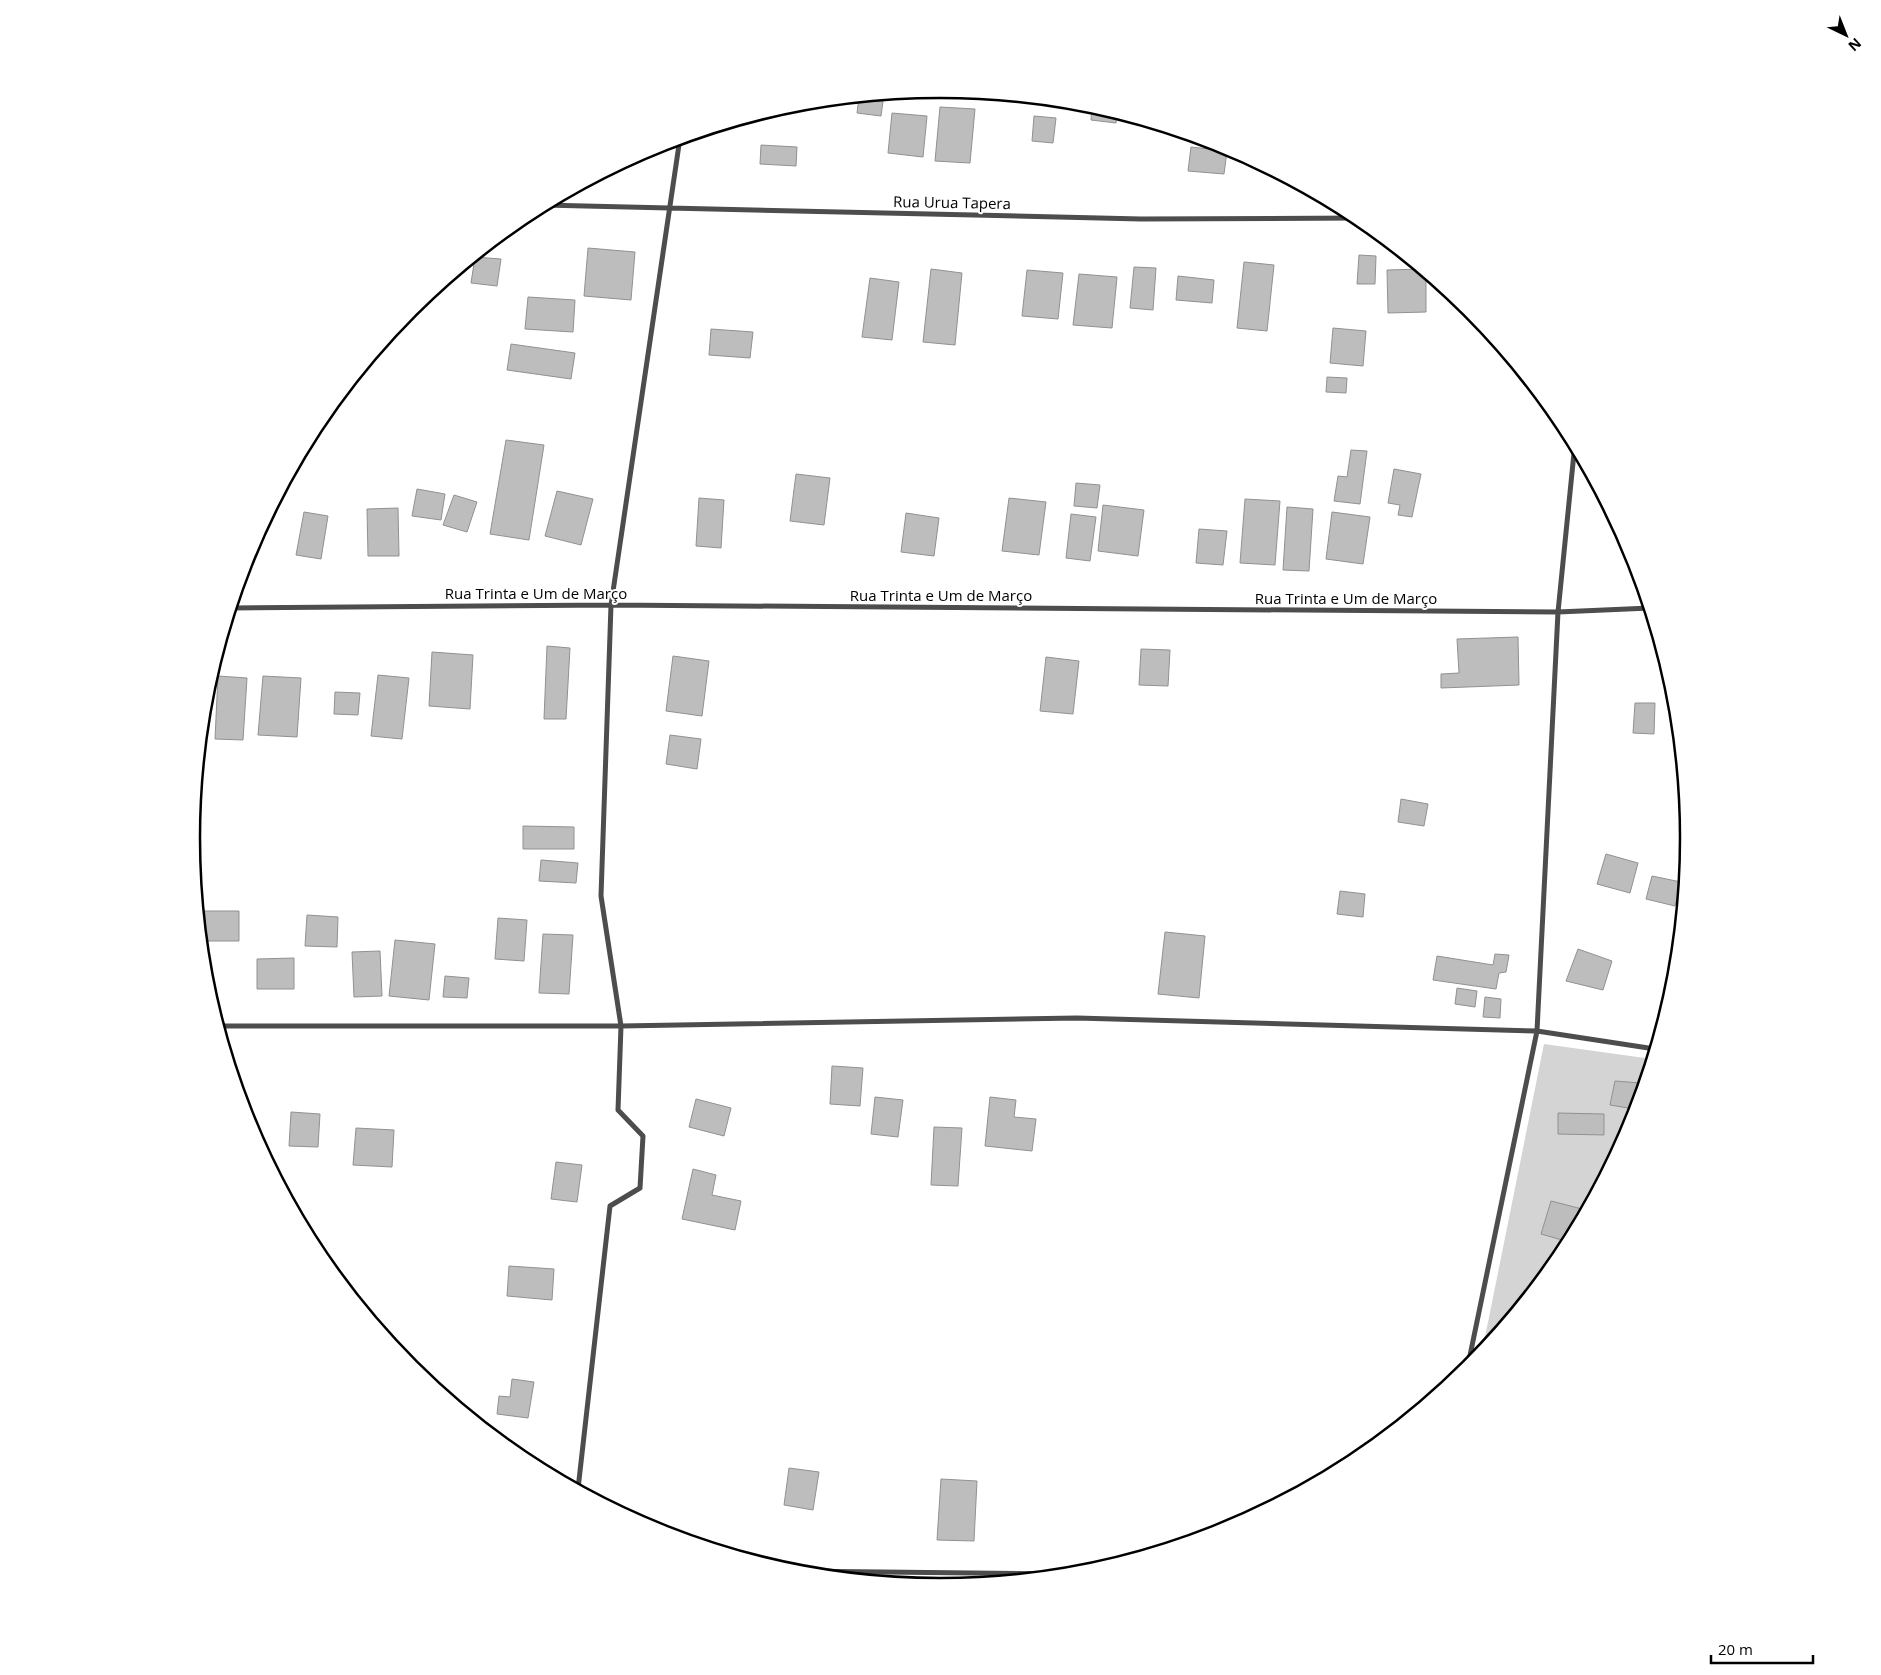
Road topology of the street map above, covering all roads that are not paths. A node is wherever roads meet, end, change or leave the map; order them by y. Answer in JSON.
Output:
{"nodes":[{"id":1,"x":679,"y":146,"type":"edge"},
{"id":2,"x":557,"y":205,"type":"edge"},
{"id":3,"x":668,"y":207,"type":"junction"},
{"id":4,"x":1346,"y":218,"type":"edge"},
{"id":5,"x":1574,"y":456,"type":"edge"},
{"id":6,"x":611,"y":605,"type":"junction"},
{"id":7,"x":238,"y":608,"type":"edge"},
{"id":8,"x":1644,"y":608,"type":"edge"},
{"id":9,"x":1558,"y":612,"type":"junction"},
{"id":10,"x":225,"y":1026,"type":"edge"},
{"id":11,"x":621,"y":1026,"type":"junction"},
{"id":12,"x":1537,"y":1031,"type":"junction"},
{"id":13,"x":1649,"y":1048,"type":"edge"},
{"id":14,"x":1470,"y":1354,"type":"edge"},
{"id":15,"x":579,"y":1483,"type":"edge"},
{"id":16,"x":858,"y":1572,"type":"edge"},
{"id":17,"x":1012,"y":1574,"type":"edge"}],
"edges":[{"from":1,"to":3,"type":"street"},
{"from":2,"to":3,"type":"street","name":"Rua Urua Tapera"},
{"from":3,"to":4,"type":"street","name":"Rua Urua Tapera"},
{"from":3,"to":6,"type":"street"},
{"from":5,"to":9,"type":"street"},
{"from":6,"to":7,"type":"street","name":"Rua Trinta e Um de Março"},
{"from":6,"to":9,"type":"street","name":"Rua Trinta e Um de Março"},
{"from":6,"to":11,"type":"street"},
{"from":8,"to":9,"type":"street","name":"Rua Trinta e Um de Março"},
{"from":9,"to":12,"type":"street"},
{"from":10,"to":11,"type":"street"},
{"from":11,"to":12,"type":"street"},
{"from":11,"to":15,"type":"street"},
{"from":12,"to":13,"type":"street"},
{"from":12,"to":14,"type":"street"},
{"from":16,"to":17,"type":"street"}]}
